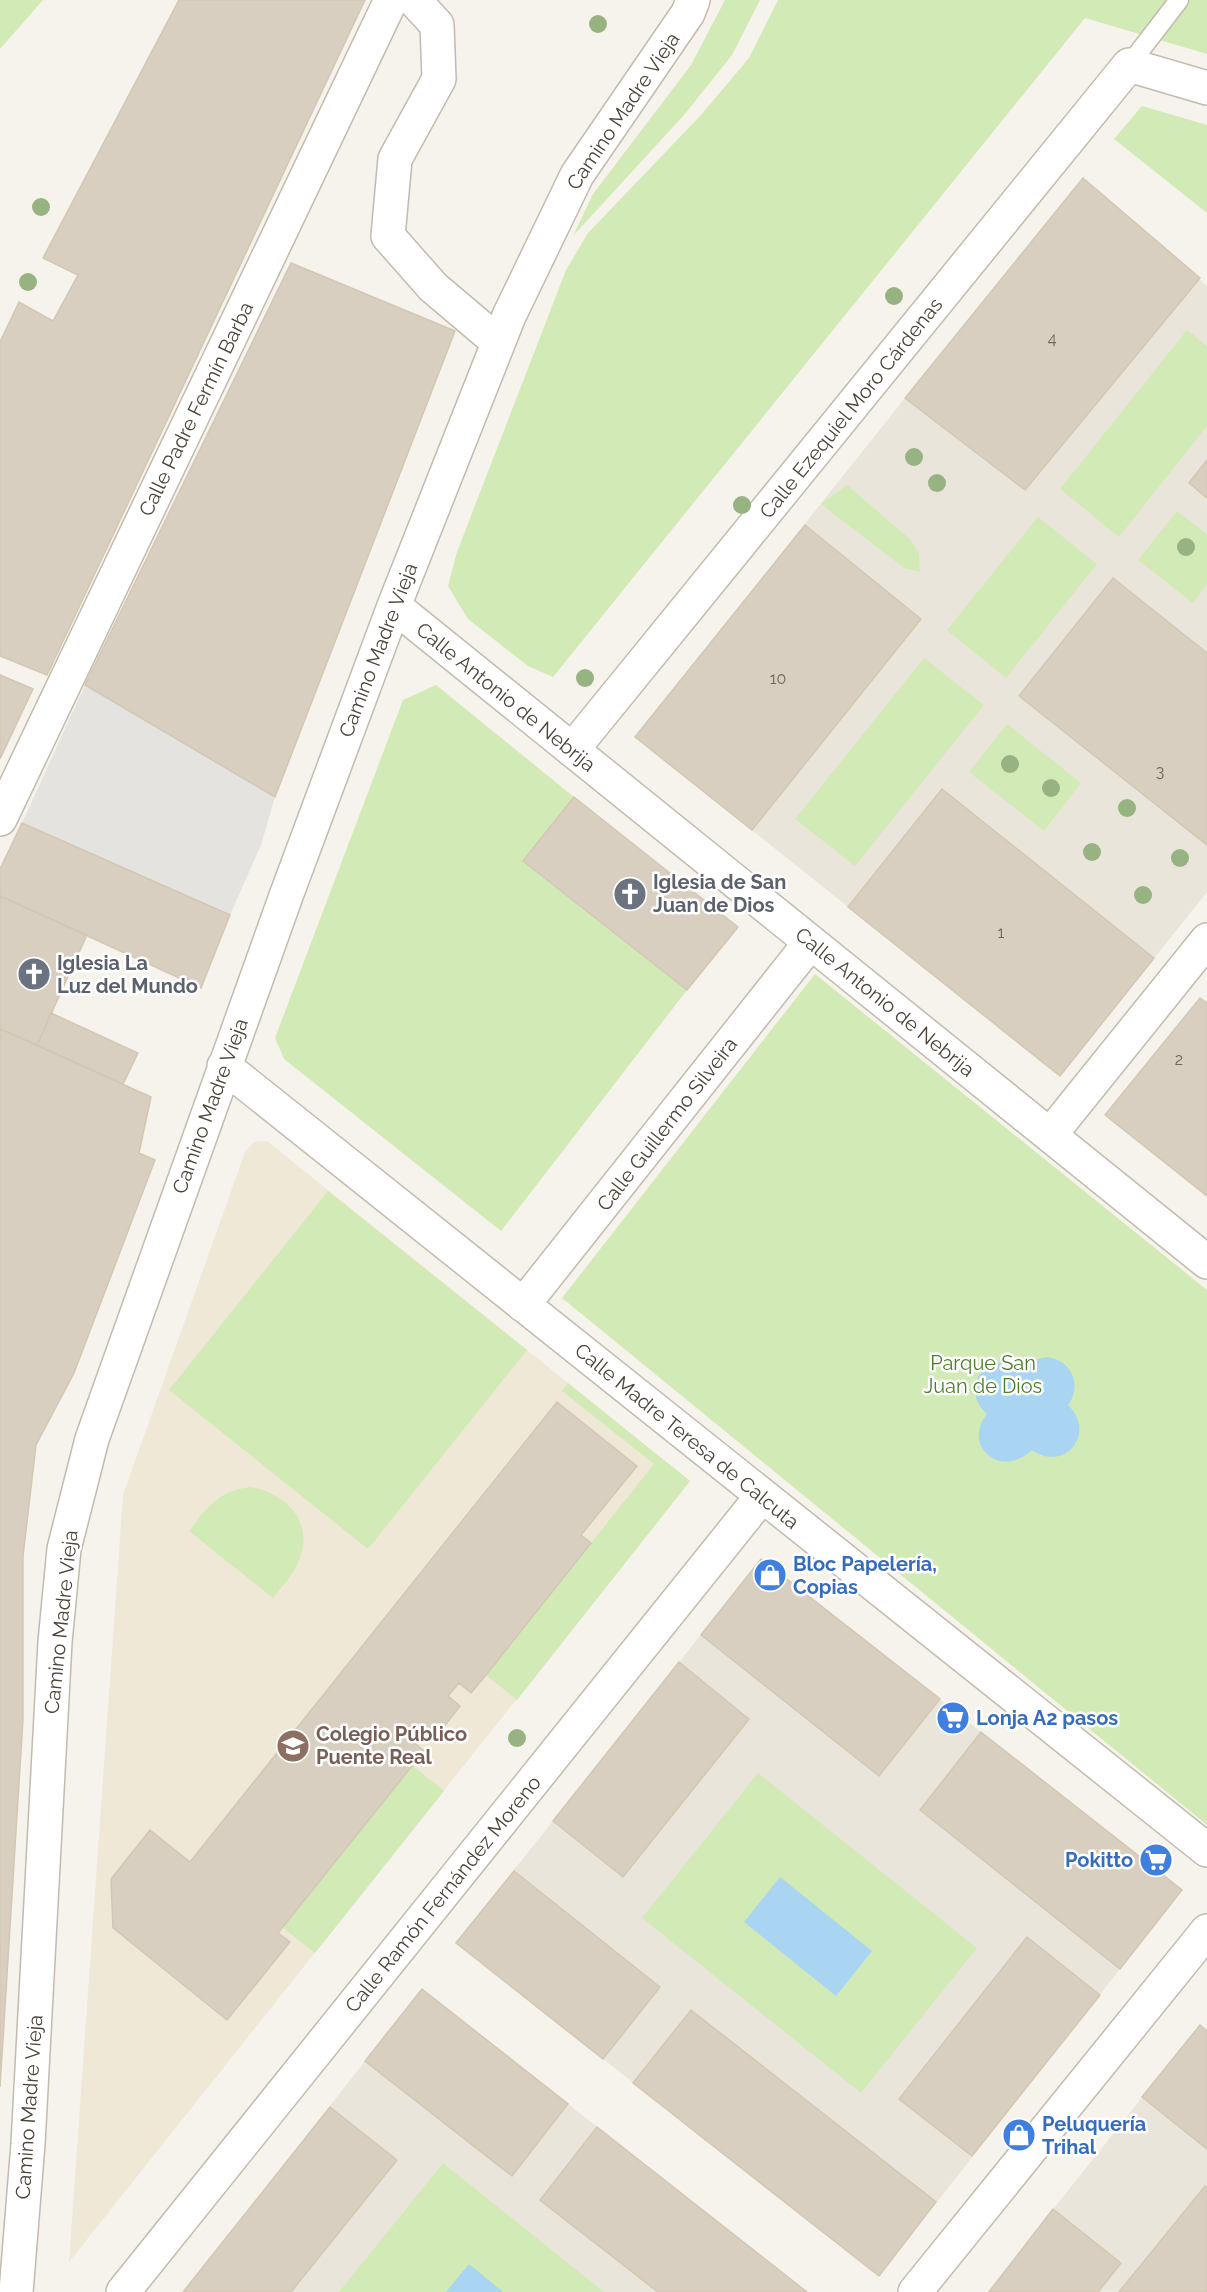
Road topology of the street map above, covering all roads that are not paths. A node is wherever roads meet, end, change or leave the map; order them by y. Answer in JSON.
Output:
{"nodes":[{"id":1,"x":391,"y":0,"type":"edge"},
{"id":2,"x":414,"y":0,"type":"edge"},
{"id":3,"x":693,"y":0,"type":"edge"},
{"id":4,"x":1179,"y":0,"type":"edge"},
{"id":5,"x":1129,"y":65,"type":"junction"},
{"id":6,"x":1207,"y":88,"type":"edge"},
{"id":7,"x":498,"y":342,"type":"junction"},
{"id":8,"x":394,"y":606,"type":"junction"},
{"id":9,"x":572,"y":750,"type":"junction"},
{"id":10,"x":0,"y":819,"type":"edge"},
{"id":11,"x":1207,"y":940,"type":"edge"},
{"id":12,"x":810,"y":943,"type":"junction"},
{"id":13,"x":224,"y":1066,"type":"junction"},
{"id":14,"x":1050,"y":1135,"type":"junction"},
{"id":15,"x":1207,"y":1262,"type":"edge"},
{"id":16,"x":523,"y":1305,"type":"junction"},
{"id":17,"x":762,"y":1496,"type":"junction"},
{"id":18,"x":1207,"y":1850,"type":"edge"},
{"id":19,"x":1207,"y":1931,"type":"edge"},
{"id":20,"x":19,"y":2288,"type":"edge"},
{"id":21,"x":123,"y":2292,"type":"edge"},
{"id":22,"x":915,"y":2292,"type":"edge"}],
"edges":[{"from":1,"to":10,"type":"street","name":"Calle Padre Fermín Barba"},
{"from":2,"to":7,"type":"street"},
{"from":3,"to":7,"type":"street","name":"Camino Madre Vieja"},
{"from":4,"to":5,"type":"lane"},
{"from":5,"to":6,"type":"street"},
{"from":5,"to":9,"type":"street","name":"Calle Ezequiel Moro Cárdenas"},
{"from":7,"to":8,"type":"street","name":"Camino Madre Vieja"},
{"from":8,"to":9,"type":"street","name":"Calle Antonio de Nebrija"},
{"from":8,"to":13,"type":"street","name":"Camino Madre Vieja"},
{"from":9,"to":12,"type":"street","name":"Calle Antonio de Nebrija"},
{"from":11,"to":14,"type":"street"},
{"from":12,"to":14,"type":"street","name":"Calle Antonio de Nebrija"},
{"from":12,"to":16,"type":"street","name":"Calle Guillermo Silveira"},
{"from":13,"to":16,"type":"street","name":"Calle Madre Teresa de Calcuta"},
{"from":13,"to":20,"type":"street","name":"Camino Madre Vieja"},
{"from":14,"to":15,"type":"street","name":"Calle Antonio de Nebrija"},
{"from":16,"to":17,"type":"street","name":"Calle Madre Teresa de Calcuta"},
{"from":17,"to":18,"type":"street","name":"Calle Madre Teresa de Calcuta"},
{"from":17,"to":21,"type":"street","name":"Calle Ramón Fernández Moreno"},
{"from":19,"to":22,"type":"street"}]}
